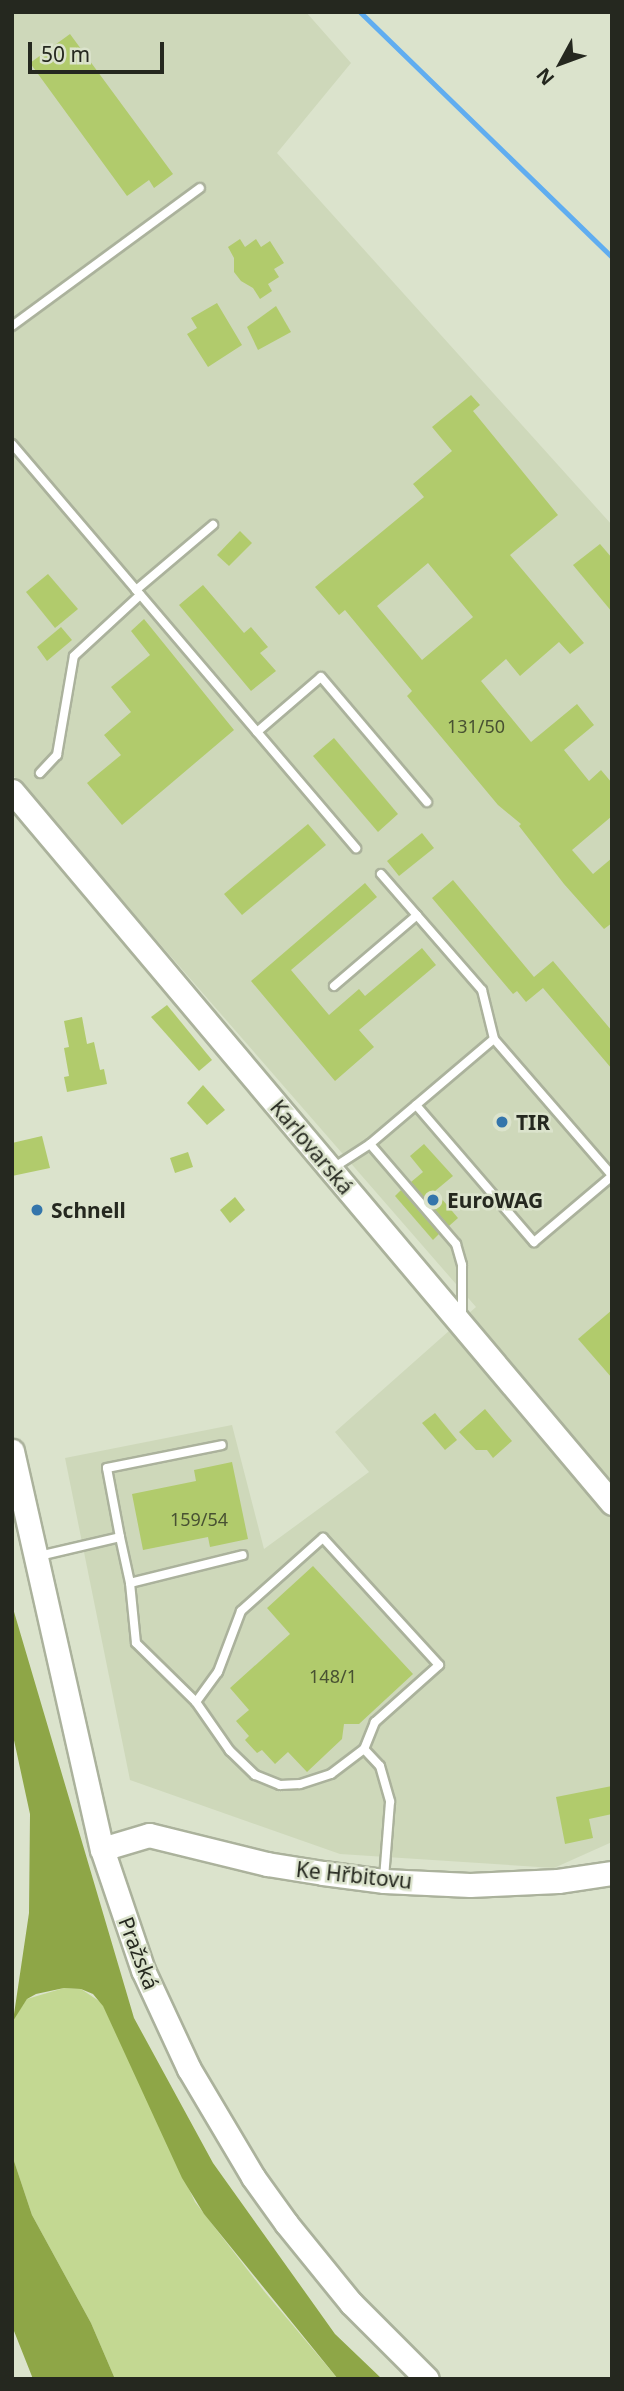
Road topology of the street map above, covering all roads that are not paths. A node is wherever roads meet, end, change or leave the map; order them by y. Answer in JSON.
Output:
{"nodes":[{"id":1,"x":200,"y":188,"type":"dead end"},
{"id":2,"x":12,"y":326,"type":"edge"},
{"id":3,"x":12,"y":444,"type":"edge"},
{"id":4,"x":213,"y":525,"type":"dead end"},
{"id":5,"x":138,"y":592,"type":"junction"},
{"id":6,"x":257,"y":732,"type":"junction"},
{"id":7,"x":40,"y":773,"type":"dead end"},
{"id":8,"x":12,"y":791,"type":"edge"},
{"id":9,"x":427,"y":802,"type":"dead end"},
{"id":10,"x":356,"y":848,"type":"dead end"},
{"id":11,"x":381,"y":874,"type":"dead end"},
{"id":12,"x":417,"y":915,"type":"junction"},
{"id":13,"x":334,"y":986,"type":"dead end"},
{"id":14,"x":494,"y":1039,"type":"junction"},
{"id":15,"x":416,"y":1105,"type":"junction"},
{"id":16,"x":370,"y":1144,"type":"junction"},
{"id":17,"x":331,"y":1169,"type":"junction"},
{"id":18,"x":612,"y":1175,"type":"edge"},
{"id":19,"x":461,"y":1325,"type":"junction"},
{"id":20,"x":222,"y":1445,"type":"dead end"},
{"id":21,"x":12,"y":1451,"type":"edge"},
{"id":22,"x":612,"y":1503,"type":"edge"},
{"id":23,"x":120,"y":1537,"type":"junction"},
{"id":24,"x":243,"y":1555,"type":"dead end"},
{"id":25,"x":36,"y":1557,"type":"junction"},
{"id":26,"x":130,"y":1583,"type":"junction"},
{"id":27,"x":196,"y":1702,"type":"junction"},
{"id":28,"x":363,"y":1749,"type":"junction"},
{"id":29,"x":102,"y":1849,"type":"junction"},
{"id":30,"x":612,"y":1873,"type":"edge"},
{"id":31,"x":384,"y":1881,"type":"junction"},
{"id":32,"x":421,"y":2373,"type":"edge"}],
"edges":[{"from":1,"to":2,"type":"lane"},
{"from":3,"to":5,"type":"lane"},
{"from":4,"to":5,"type":"lane"},
{"from":5,"to":6,"type":"lane"},
{"from":5,"to":7,"type":"lane"},
{"from":6,"to":9,"type":"lane"},
{"from":6,"to":10,"type":"lane"},
{"from":8,"to":17,"type":"main road","name":"Karlovarská"},
{"from":11,"to":12,"type":"lane"},
{"from":12,"to":13,"type":"lane"},
{"from":12,"to":14,"type":"lane"},
{"from":14,"to":15,"type":"lane"},
{"from":14,"to":18,"type":"lane"},
{"from":15,"to":16,"type":"lane"},
{"from":15,"to":18,"type":"lane"},
{"from":16,"to":17,"type":"lane"},
{"from":16,"to":19,"type":"lane"},
{"from":17,"to":19,"type":"main road","name":"Karlovarská"},
{"from":19,"to":22,"type":"main road","name":"Karlovarská"},
{"from":20,"to":23,"type":"lane"},
{"from":21,"to":25,"type":"main road","name":"Pražská"},
{"from":23,"to":25,"type":"lane"},
{"from":23,"to":26,"type":"lane"},
{"from":24,"to":26,"type":"lane"},
{"from":25,"to":29,"type":"main road","name":"Pražská"},
{"from":26,"to":27,"type":"lane"},
{"from":27,"to":28,"type":"lane"},
{"from":27,"to":28,"type":"lane"},
{"from":28,"to":31,"type":"lane"},
{"from":29,"to":31,"type":"main road","name":"Ke Hřbitovu"},
{"from":29,"to":32,"type":"main road","name":"Pražská"},
{"from":30,"to":31,"type":"main road","name":"Ke Hřbitovu"}]}
